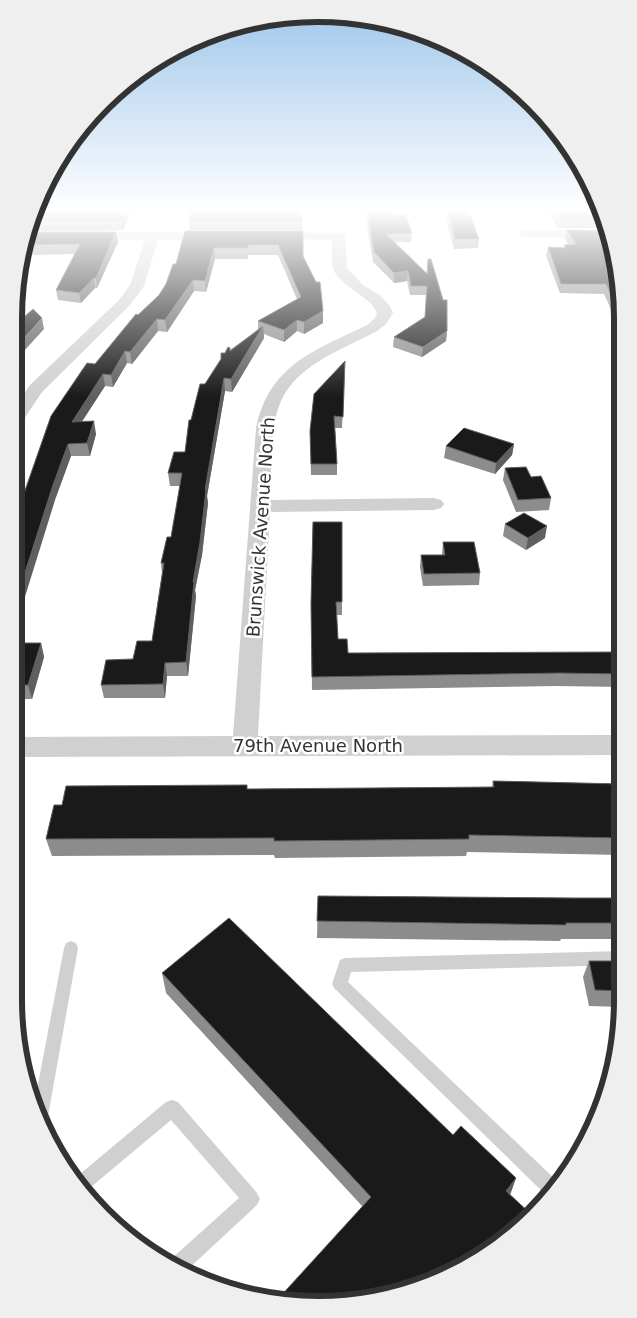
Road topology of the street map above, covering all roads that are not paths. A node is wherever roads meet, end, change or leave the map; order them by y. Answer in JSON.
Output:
{"nodes":[{"id":1,"x":141,"y":274,"type":"edge"},
{"id":2,"x":344,"y":274,"type":"edge"},
{"id":3,"x":22,"y":409,"type":"edge"},
{"id":4,"x":434,"y":504,"type":"dead end"},
{"id":5,"x":261,"y":506,"type":"junction"},
{"id":6,"x":614,"y":744,"type":"edge"},
{"id":7,"x":245,"y":746,"type":"junction"},
{"id":8,"x":22,"y":747,"type":"edge"},
{"id":9,"x":71,"y":948,"type":"dead end"},
{"id":10,"x":614,"y":958,"type":"edge"},
{"id":11,"x":42,"y":1105,"type":"edge"},
{"id":12,"x":84,"y":1181,"type":"edge"},
{"id":13,"x":549,"y":1185,"type":"edge"},
{"id":14,"x":182,"y":1262,"type":"edge"}],
"edges":[{"from":1,"to":3,"type":"street"},
{"from":2,"to":5,"type":"street","name":"Brunswick Avenue North"},
{"from":4,"to":5,"type":"street"},
{"from":5,"to":7,"type":"street","name":"Brunswick Avenue North"},
{"from":6,"to":7,"type":"street","name":"79th Avenue North"},
{"from":7,"to":8,"type":"street","name":"79th Avenue North"},
{"from":9,"to":11,"type":"lane"},
{"from":10,"to":13,"type":"lane"},
{"from":12,"to":14,"type":"lane"}]}
